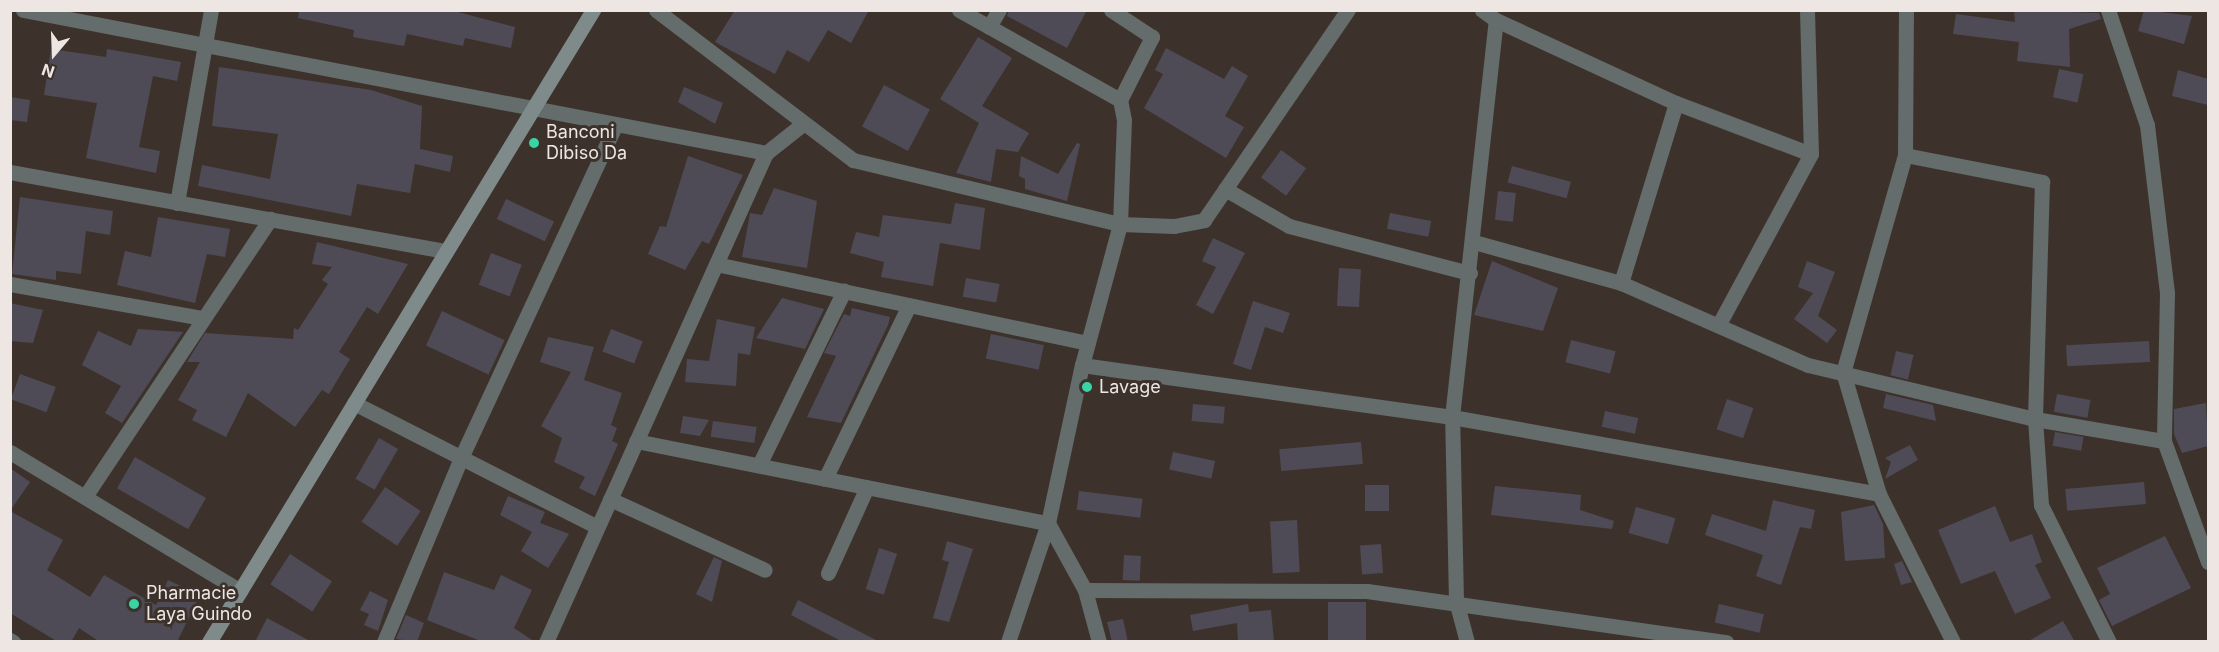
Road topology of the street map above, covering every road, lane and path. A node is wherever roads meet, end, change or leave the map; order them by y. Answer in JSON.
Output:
{"nodes":[{"id":1,"x":23,"y":10,"type":"edge"},
{"id":2,"x":211,"y":10,"type":"edge"},
{"id":3,"x":593,"y":10,"type":"edge"},
{"id":4,"x":656,"y":10,"type":"edge"},
{"id":5,"x":959,"y":10,"type":"edge"},
{"id":6,"x":999,"y":10,"type":"edge"},
{"id":7,"x":1111,"y":10,"type":"edge"},
{"id":8,"x":1348,"y":10,"type":"edge"},
{"id":9,"x":1482,"y":10,"type":"edge"},
{"id":10,"x":1807,"y":10,"type":"edge"},
{"id":11,"x":1906,"y":10,"type":"edge"},
{"id":12,"x":2108,"y":10,"type":"edge"},
{"id":13,"x":1496,"y":20,"type":"junction"},
{"id":14,"x":989,"y":27,"type":"junction"},
{"id":15,"x":205,"y":45,"type":"junction"},
{"id":16,"x":1120,"y":100,"type":"junction"},
{"id":17,"x":1676,"y":103,"type":"junction"},
{"id":18,"x":533,"y":108,"type":"junction"},
{"id":19,"x":804,"y":123,"type":"junction"},
{"id":20,"x":616,"y":124,"type":"junction"},
{"id":21,"x":766,"y":153,"type":"junction"},
{"id":22,"x":1811,"y":154,"type":"junction"},
{"id":23,"x":1905,"y":156,"type":"junction"},
{"id":24,"x":10,"y":172,"type":"edge"},
{"id":25,"x":1225,"y":189,"type":"junction"},
{"id":26,"x":177,"y":202,"type":"junction"},
{"id":27,"x":270,"y":219,"type":"junction"},
{"id":28,"x":1120,"y":224,"type":"junction"},
{"id":29,"x":1474,"y":242,"type":"junction"},
{"id":30,"x":446,"y":251,"type":"junction"},
{"id":31,"x":716,"y":264,"type":"junction"},
{"id":32,"x":1470,"y":273,"type":"junction"},
{"id":33,"x":1621,"y":283,"type":"junction"},
{"id":34,"x":10,"y":284,"type":"edge"},
{"id":35,"x":844,"y":291,"type":"junction"},
{"id":36,"x":909,"y":305,"type":"junction"},
{"id":37,"x":203,"y":318,"type":"junction"},
{"id":38,"x":1719,"y":324,"type":"junction"},
{"id":39,"x":1088,"y":343,"type":"junction"},
{"id":40,"x":1082,"y":365,"type":"junction"},
{"id":41,"x":1843,"y":372,"type":"junction"},
{"id":42,"x":354,"y":403,"type":"junction"},
{"id":43,"x":1452,"y":417,"type":"junction"},
{"id":44,"x":2035,"y":419,"type":"junction"},
{"id":45,"x":636,"y":441,"type":"junction"},
{"id":46,"x":2163,"y":441,"type":"junction"},
{"id":47,"x":10,"y":452,"type":"edge"},
{"id":48,"x":460,"y":460,"type":"junction"},
{"id":49,"x":759,"y":465,"type":"junction"},
{"id":50,"x":825,"y":479,"type":"junction"},
{"id":51,"x":867,"y":487,"type":"junction"},
{"id":52,"x":1879,"y":494,"type":"junction"},
{"id":53,"x":86,"y":495,"type":"junction"},
{"id":54,"x":610,"y":499,"type":"junction"},
{"id":55,"x":1048,"y":523,"type":"junction"},
{"id":56,"x":597,"y":527,"type":"junction"},
{"id":57,"x":2208,"y":562,"type":"edge"},
{"id":58,"x":765,"y":570,"type":"dead end"},
{"id":59,"x":828,"y":573,"type":"dead end"},
{"id":60,"x":1085,"y":590,"type":"junction"},
{"id":61,"x":240,"y":591,"type":"junction"},
{"id":62,"x":1456,"y":601,"type":"junction"},
{"id":63,"x":209,"y":642,"type":"edge"},
{"id":64,"x":384,"y":642,"type":"edge"},
{"id":65,"x":546,"y":642,"type":"edge"},
{"id":66,"x":1008,"y":642,"type":"edge"},
{"id":67,"x":1099,"y":642,"type":"edge"},
{"id":68,"x":1467,"y":642,"type":"edge"},
{"id":69,"x":1726,"y":642,"type":"edge"},
{"id":70,"x":1953,"y":642,"type":"edge"},
{"id":71,"x":2109,"y":642,"type":"edge"}],
"edges":[{"from":1,"to":15,"type":"street"},
{"from":2,"to":15,"type":"street"},
{"from":3,"to":18,"type":"main road"},
{"from":4,"to":19,"type":"street"},
{"from":5,"to":14,"type":"street"},
{"from":6,"to":14,"type":"street"},
{"from":7,"to":16,"type":"street"},
{"from":8,"to":25,"type":"street"},
{"from":9,"to":13,"type":"street"},
{"from":10,"to":22,"type":"street"},
{"from":11,"to":23,"type":"street"},
{"from":12,"to":46,"type":"street"},
{"from":13,"to":17,"type":"street"},
{"from":13,"to":29,"type":"street"},
{"from":14,"to":16,"type":"street"},
{"from":15,"to":18,"type":"street"},
{"from":15,"to":26,"type":"street"},
{"from":16,"to":28,"type":"street"},
{"from":17,"to":22,"type":"street"},
{"from":17,"to":33,"type":"street"},
{"from":18,"to":20,"type":"street"},
{"from":18,"to":30,"type":"main road"},
{"from":19,"to":21,"type":"street"},
{"from":19,"to":28,"type":"street"},
{"from":20,"to":21,"type":"street"},
{"from":20,"to":48,"type":"street"},
{"from":21,"to":31,"type":"street"},
{"from":22,"to":38,"type":"street"},
{"from":23,"to":41,"type":"street"},
{"from":23,"to":44,"type":"street"},
{"from":24,"to":26,"type":"street"},
{"from":25,"to":28,"type":"street"},
{"from":25,"to":32,"type":"street"},
{"from":26,"to":27,"type":"street"},
{"from":27,"to":30,"type":"street"},
{"from":27,"to":37,"type":"street"},
{"from":28,"to":39,"type":"street"},
{"from":29,"to":32,"type":"street"},
{"from":29,"to":33,"type":"street"},
{"from":30,"to":42,"type":"main road"},
{"from":31,"to":35,"type":"street"},
{"from":31,"to":45,"type":"street"},
{"from":32,"to":43,"type":"street"},
{"from":33,"to":38,"type":"street"},
{"from":34,"to":37,"type":"street"},
{"from":35,"to":36,"type":"street"},
{"from":35,"to":49,"type":"street"},
{"from":36,"to":39,"type":"street"},
{"from":36,"to":50,"type":"street"},
{"from":37,"to":53,"type":"street"},
{"from":38,"to":41,"type":"street"},
{"from":39,"to":40,"type":"street"},
{"from":40,"to":43,"type":"street"},
{"from":40,"to":55,"type":"street"},
{"from":41,"to":44,"type":"street"},
{"from":41,"to":52,"type":"street"},
{"from":42,"to":48,"type":"street"},
{"from":42,"to":61,"type":"main road"},
{"from":43,"to":52,"type":"street"},
{"from":43,"to":62,"type":"street"},
{"from":44,"to":46,"type":"street"},
{"from":44,"to":71,"type":"street"},
{"from":45,"to":49,"type":"street"},
{"from":45,"to":54,"type":"street"},
{"from":46,"to":57,"type":"street"},
{"from":47,"to":53,"type":"street"},
{"from":48,"to":56,"type":"street"},
{"from":48,"to":64,"type":"street"},
{"from":49,"to":50,"type":"street"},
{"from":50,"to":51,"type":"street"},
{"from":51,"to":55,"type":"street"},
{"from":51,"to":59,"type":"street"},
{"from":52,"to":70,"type":"street"},
{"from":53,"to":61,"type":"street"},
{"from":54,"to":56,"type":"street"},
{"from":54,"to":58,"type":"street"},
{"from":55,"to":60,"type":"street"},
{"from":55,"to":66,"type":"street"},
{"from":56,"to":65,"type":"street"},
{"from":60,"to":62,"type":"street"},
{"from":60,"to":67,"type":"street"},
{"from":61,"to":63,"type":"main road"},
{"from":62,"to":68,"type":"street"},
{"from":62,"to":69,"type":"street"}]}
